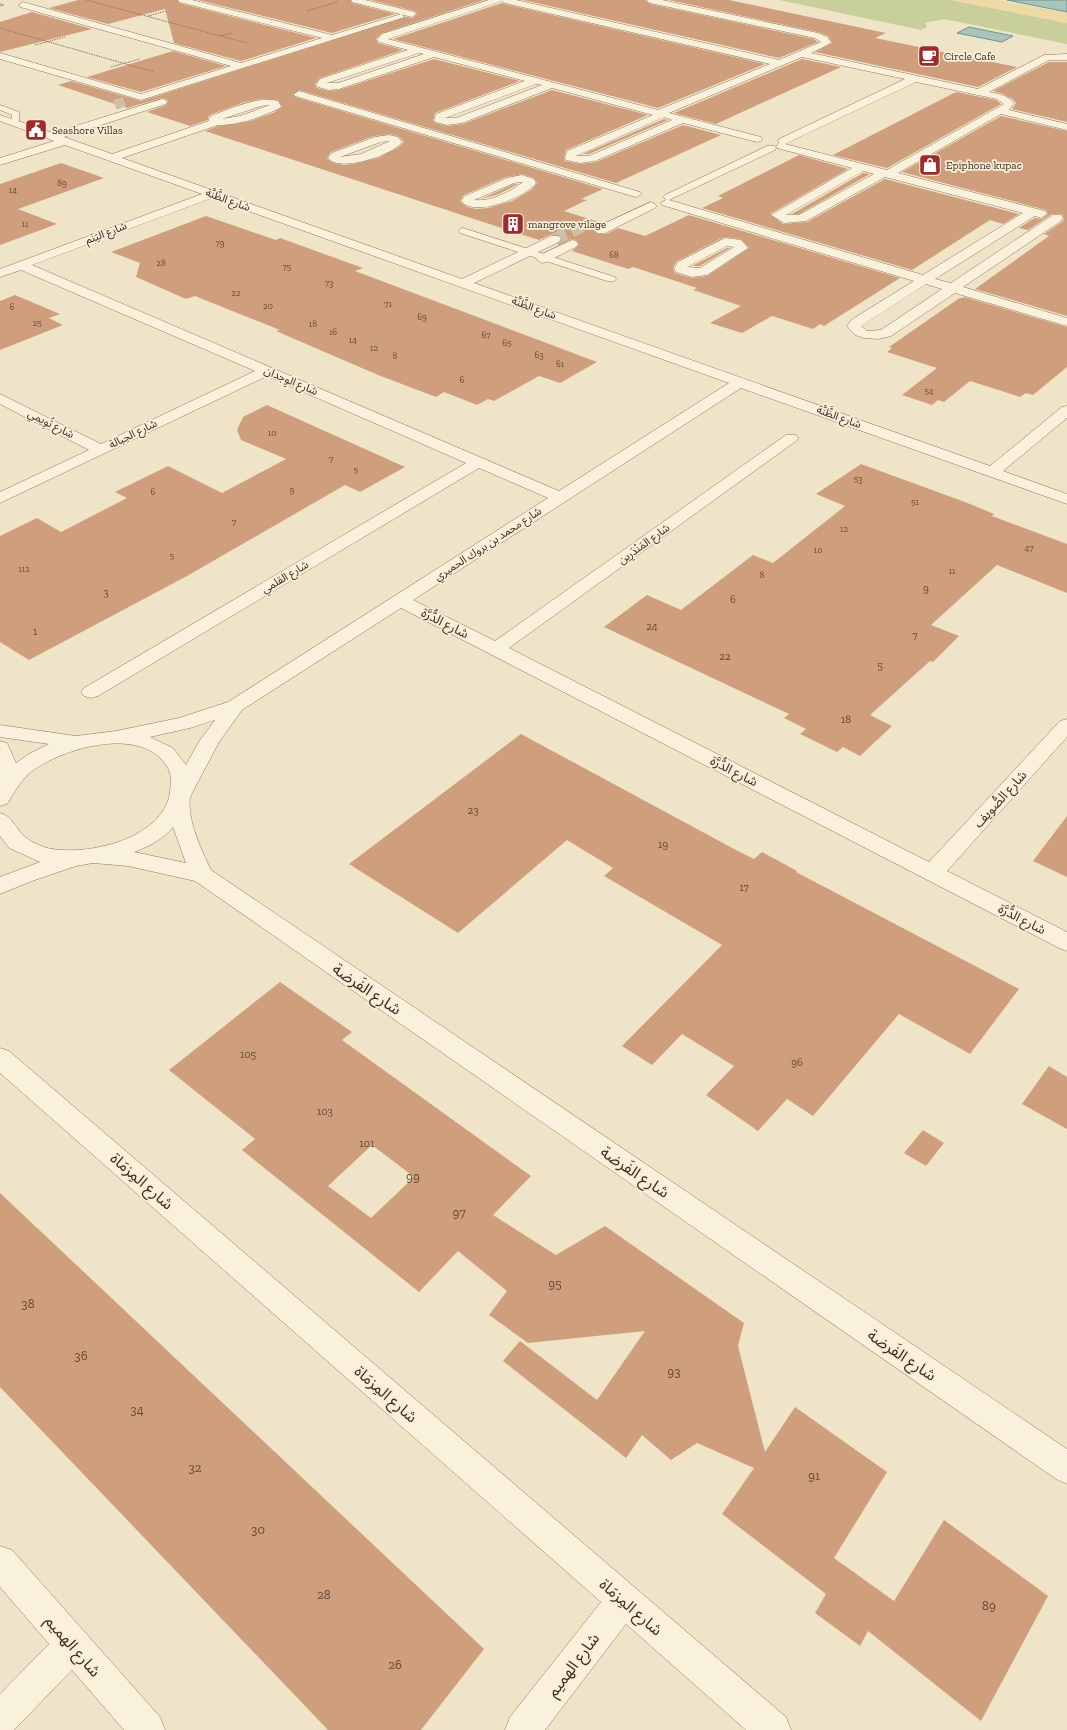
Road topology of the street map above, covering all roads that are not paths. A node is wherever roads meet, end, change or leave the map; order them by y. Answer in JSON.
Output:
{"nodes":[{"id":1,"x":182,"y":0,"type":"edge"},
{"id":2,"x":355,"y":0,"type":"edge"},
{"id":3,"x":483,"y":0,"type":"edge"},
{"id":4,"x":498,"y":0,"type":"edge"},
{"id":5,"x":504,"y":0,"type":"edge"},
{"id":6,"x":650,"y":0,"type":"edge"},
{"id":7,"x":23,"y":5,"type":"dead end"},
{"id":8,"x":332,"y":38,"type":"junction"},
{"id":9,"x":417,"y":50,"type":"junction"},
{"id":10,"x":432,"y":54,"type":"junction"},
{"id":11,"x":802,"y":54,"type":"junction"},
{"id":12,"x":0,"y":56,"type":"edge"},
{"id":13,"x":1067,"y":57,"type":"edge"},
{"id":14,"x":780,"y":63,"type":"junction"},
{"id":15,"x":280,"y":65,"type":"dead end"},
{"id":16,"x":241,"y":66,"type":"junction"},
{"id":17,"x":899,"y":80,"type":"junction"},
{"id":18,"x":534,"y":81,"type":"junction"},
{"id":19,"x":551,"y":85,"type":"junction"},
{"id":20,"x":324,"y":86,"type":"junction"},
{"id":21,"x":980,"y":93,"type":"junction"},
{"id":22,"x":299,"y":94,"type":"junction"},
{"id":23,"x":141,"y":97,"type":"junction"},
{"id":24,"x":174,"y":98,"type":"dead end"},
{"id":25,"x":126,"y":101,"type":"tunnel mouth"},
{"id":26,"x":0,"y":107,"type":"edge"},
{"id":27,"x":1000,"y":111,"type":"junction"},
{"id":28,"x":661,"y":114,"type":"junction"},
{"id":29,"x":682,"y":119,"type":"junction"},
{"id":30,"x":5,"y":120,"type":"edge"},
{"id":31,"x":442,"y":121,"type":"junction"},
{"id":32,"x":1067,"y":127,"type":"edge"},
{"id":33,"x":418,"y":130,"type":"junction"},
{"id":34,"x":56,"y":135,"type":"junction"},
{"id":35,"x":394,"y":139,"type":"junction"},
{"id":36,"x":756,"y":141,"type":"junction"},
{"id":37,"x":777,"y":142,"type":"junction"},
{"id":38,"x":112,"y":158,"type":"junction"},
{"id":39,"x":574,"y":159,"type":"junction"},
{"id":40,"x":0,"y":162,"type":"edge"},
{"id":41,"x":862,"y":167,"type":"junction"},
{"id":42,"x":551,"y":169,"type":"junction"},
{"id":43,"x":885,"y":173,"type":"junction"},
{"id":44,"x":527,"y":179,"type":"dead end"},
{"id":45,"x":648,"y":192,"type":"dead end"},
{"id":46,"x":212,"y":194,"type":"junction"},
{"id":47,"x":664,"y":196,"type":"junction"},
{"id":48,"x":635,"y":198,"type":"junction"},
{"id":49,"x":651,"y":206,"type":"junction"},
{"id":50,"x":1033,"y":212,"type":"junction"},
{"id":51,"x":784,"y":219,"type":"junction"},
{"id":52,"x":1062,"y":219,"type":"edge"},
{"id":53,"x":462,"y":231,"type":"dead end"},
{"id":54,"x":760,"y":231,"type":"junction"},
{"id":55,"x":556,"y":239,"type":"tunnel mouth"},
{"id":56,"x":572,"y":244,"type":"tunnel mouth"},
{"id":57,"x":737,"y":244,"type":"dead end"},
{"id":58,"x":528,"y":252,"type":"junction"},
{"id":59,"x":545,"y":257,"type":"junction"},
{"id":60,"x":22,"y":265,"type":"junction"},
{"id":61,"x":0,"y":273,"type":"edge"},
{"id":62,"x":611,"y":279,"type":"dead end"},
{"id":63,"x":925,"y":280,"type":"junction"},
{"id":64,"x":463,"y":283,"type":"junction"},
{"id":65,"x":953,"y":288,"type":"junction"},
{"id":66,"x":480,"y":289,"type":"junction"},
{"id":67,"x":1067,"y":322,"type":"edge"},
{"id":68,"x":266,"y":371,"type":"junction"},
{"id":69,"x":740,"y":382,"type":"junction"},
{"id":70,"x":0,"y":398,"type":"edge"},
{"id":71,"x":1067,"y":410,"type":"edge"},
{"id":72,"x":791,"y":438,"type":"dead end"},
{"id":73,"x":101,"y":450,"type":"junction"},
{"id":74,"x":479,"y":462,"type":"junction"},
{"id":75,"x":992,"y":472,"type":"junction"},
{"id":76,"x":0,"y":498,"type":"edge"},
{"id":77,"x":560,"y":498,"type":"junction"},
{"id":78,"x":1067,"y":499,"type":"edge"},
{"id":79,"x":400,"y":600,"type":"junction"},
{"id":80,"x":496,"y":650,"type":"junction"},
{"id":81,"x":91,"y":692,"type":"dead end"},
{"id":82,"x":235,"y":706,"type":"junction"},
{"id":83,"x":1067,"y":725,"type":"edge"},
{"id":84,"x":0,"y":731,"type":"edge"},
{"id":85,"x":113,"y":738,"type":"junction"},
{"id":86,"x":78,"y":742,"type":"junction"},
{"id":87,"x":0,"y":748,"type":"edge"},
{"id":88,"x":4,"y":791,"type":"edge"},
{"id":89,"x":180,"y":798,"type":"junction"},
{"id":90,"x":0,"y":820,"type":"edge"},
{"id":91,"x":85,"y":857,"type":"junction"},
{"id":92,"x":932,"y":873,"type":"junction"},
{"id":93,"x":202,"y":875,"type":"junction"},
{"id":94,"x":0,"y":886,"type":"edge"},
{"id":95,"x":1067,"y":942,"type":"edge"},
{"id":96,"x":0,"y":1058,"type":"edge"},
{"id":97,"x":1067,"y":1468,"type":"edge"},
{"id":98,"x":0,"y":1562,"type":"edge"},
{"id":99,"x":622,"y":1600,"type":"junction"},
{"id":100,"x":72,"y":1645,"type":"junction"},
{"id":101,"x":0,"y":1718,"type":"edge"},
{"id":102,"x":147,"y":1730,"type":"edge"},
{"id":103,"x":523,"y":1730,"type":"edge"},
{"id":104,"x":773,"y":1730,"type":"edge"}],
"edges":[{"from":1,"to":8,"type":"street"},
{"from":2,"to":8,"type":"street"},
{"from":3,"to":15,"type":"street"},
{"from":4,"to":9,"type":"street"},
{"from":5,"to":14,"type":"street"},
{"from":6,"to":11,"type":"street"},
{"from":7,"to":16,"type":"street"},
{"from":8,"to":16,"type":"street"},
{"from":9,"to":10,"type":"street"},
{"from":9,"to":20,"type":"street"},
{"from":10,"to":18,"type":"street"},
{"from":10,"to":20,"type":"street"},
{"from":11,"to":14,"type":"street"},
{"from":11,"to":17,"type":"street"},
{"from":12,"to":23,"type":"street"},
{"from":13,"to":21,"type":"street"},
{"from":14,"to":28,"type":"street"},
{"from":16,"to":23,"type":"street"},
{"from":17,"to":21,"type":"street"},
{"from":17,"to":37,"type":"street"},
{"from":17,"to":37,"type":"street"},
{"from":18,"to":19,"type":"street"},
{"from":18,"to":31,"type":"street"},
{"from":19,"to":28,"type":"street"},
{"from":19,"to":31,"type":"street"},
{"from":20,"to":22,"type":"street"},
{"from":21,"to":27,"type":"street"},
{"from":22,"to":33,"type":"street"},
{"from":22,"to":38,"type":"street"},
{"from":23,"to":25,"type":"street"},
{"from":24,"to":34,"type":"street"},
{"from":26,"to":30,"type":"lane"},
{"from":27,"to":32,"type":"street"},
{"from":27,"to":43,"type":"street"},
{"from":28,"to":29,"type":"street"},
{"from":28,"to":39,"type":"street"},
{"from":29,"to":36,"type":"street"},
{"from":29,"to":39,"type":"street"},
{"from":30,"to":34,"type":"street","name":"شارع الظَّنَّة"},
{"from":31,"to":33,"type":"street"},
{"from":33,"to":35,"type":"street"},
{"from":33,"to":42,"type":"street"},
{"from":34,"to":38,"type":"street","name":"شارع الظَّنَّة"},
{"from":34,"to":40,"type":"street"},
{"from":35,"to":35,"type":"street"},
{"from":36,"to":37,"type":"street"},
{"from":36,"to":47,"type":"street"},
{"from":37,"to":41,"type":"street"},
{"from":37,"to":47,"type":"street"},
{"from":38,"to":46,"type":"street","name":"شارع الظَّنَّة"},
{"from":39,"to":42,"type":"street"},
{"from":41,"to":43,"type":"street"},
{"from":41,"to":51,"type":"street"},
{"from":42,"to":44,"type":"street"},
{"from":42,"to":48,"type":"street"},
{"from":43,"to":50,"type":"street"},
{"from":43,"to":51,"type":"street"},
{"from":45,"to":48,"type":"street"},
{"from":46,"to":60,"type":"street","name":"شارع اليَنَم"},
{"from":46,"to":64,"type":"street","name":"شارع الظَّنَّة"},
{"from":47,"to":49,"type":"street"},
{"from":47,"to":54,"type":"street"},
{"from":48,"to":49,"type":"street"},
{"from":48,"to":49,"type":"street"},
{"from":50,"to":52,"type":"street"},
{"from":50,"to":63,"type":"street"},
{"from":51,"to":54,"type":"street"},
{"from":52,"to":65,"type":"street"},
{"from":53,"to":58,"type":"lane"},
{"from":54,"to":57,"type":"street"},
{"from":54,"to":63,"type":"street"},
{"from":55,"to":58,"type":"street"},
{"from":56,"to":59,"type":"street"},
{"from":58,"to":59,"type":"lane"},
{"from":58,"to":64,"type":"street"},
{"from":59,"to":62,"type":"lane"},
{"from":59,"to":66,"type":"street"},
{"from":60,"to":61,"type":"street","name":"شارع اليَنَم"},
{"from":60,"to":68,"type":"street","name":"شارع الوِجدان"},
{"from":63,"to":65,"type":"street"},
{"from":63,"to":65,"type":"street"},
{"from":64,"to":66,"type":"street","name":"شارع الظَّنَّة"},
{"from":65,"to":67,"type":"street"},
{"from":66,"to":69,"type":"street","name":"شارع الظَّنَّة"},
{"from":68,"to":73,"type":"street","name":"شارع الحِبالة"},
{"from":68,"to":74,"type":"street","name":"شارع الوِجدان"},
{"from":69,"to":75,"type":"street","name":"شارع الظَّنَّة"},
{"from":69,"to":77,"type":"street","name":"شارع محمد بن بروك الحميري"},
{"from":70,"to":73,"type":"street","name":"شارع تُوِيمي"},
{"from":71,"to":75,"type":"street"},
{"from":72,"to":80,"type":"street","name":"شارع المَنْدَرِين"},
{"from":73,"to":76,"type":"street","name":"شارع الحِبالة"},
{"from":74,"to":77,"type":"street","name":"شارع الوِجدان"},
{"from":74,"to":81,"type":"street","name":"شارع القلمي"},
{"from":75,"to":78,"type":"street","name":"شارع الظَّنَّة"},
{"from":77,"to":79,"type":"street","name":"شارع محمد بن بروك الحميري"},
{"from":79,"to":80,"type":"street","name":"شارع الدُّرَّة"},
{"from":79,"to":82,"type":"street","name":"شارع محمد بن بروك الحميري"},
{"from":80,"to":92,"type":"street","name":"شارع الدُّرَّة"},
{"from":82,"to":85,"type":"street","name":"شارع محمد بن بروك الحميري"},
{"from":82,"to":89,"type":"street","name":"شارع محمد بن بروك الحميري"},
{"from":83,"to":92,"type":"street","name":"شارع الصُّويف"},
{"from":84,"to":86,"type":"street"},
{"from":85,"to":86,"type":"street"},
{"from":85,"to":89,"type":"street"},
{"from":86,"to":88,"type":"street"},
{"from":87,"to":88,"type":"street"},
{"from":89,"to":91,"type":"street","name":"شارع محمد بن بروك الحميري"},
{"from":89,"to":93,"type":"street"},
{"from":90,"to":91,"type":"street","name":"شارع الفَرضة"},
{"from":91,"to":93,"type":"street","name":"شارع الفَرضة"},
{"from":91,"to":94,"type":"street"},
{"from":92,"to":95,"type":"street","name":"شارع الدُّرَّة"},
{"from":93,"to":97,"type":"street","name":"شارع الفَرضة"},
{"from":96,"to":99,"type":"street","name":"شارع المِزمَاة"},
{"from":98,"to":100,"type":"street","name":"شارع الهميم"},
{"from":99,"to":103,"type":"street","name":"شارع الهميم"},
{"from":99,"to":104,"type":"street","name":"شارع المِزمَاة"},
{"from":100,"to":101,"type":"street"},
{"from":100,"to":102,"type":"street","name":"شارع الهميم"}]}
